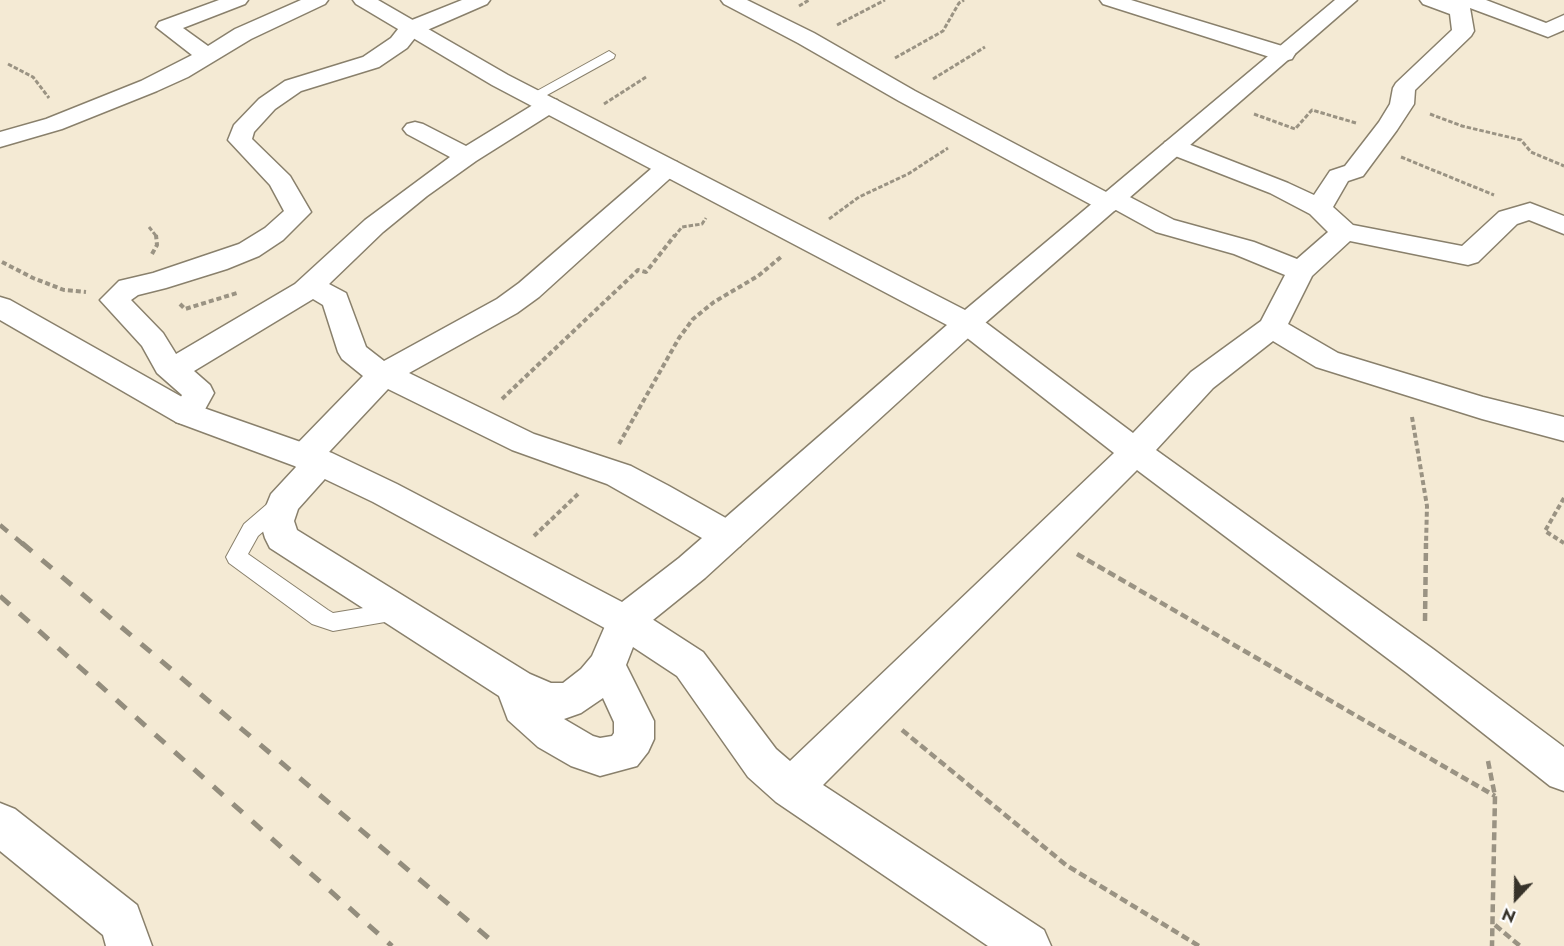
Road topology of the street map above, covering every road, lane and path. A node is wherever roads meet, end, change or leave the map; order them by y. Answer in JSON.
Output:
{"nodes":[{"id":1,"x":238,"y":0,"type":"edge"},
{"id":2,"x":318,"y":0,"type":"edge"},
{"id":3,"x":363,"y":0,"type":"edge"},
{"id":4,"x":480,"y":0,"type":"edge"},
{"id":5,"x":731,"y":0,"type":"edge"},
{"id":6,"x":885,"y":0,"type":"edge"},
{"id":7,"x":964,"y":0,"type":"edge"},
{"id":8,"x":1110,"y":0,"type":"edge"},
{"id":9,"x":1347,"y":0,"type":"edge"},
{"id":10,"x":1430,"y":0,"type":"edge"},
{"id":11,"x":1521,"y":0,"type":"edge"},
{"id":12,"x":1462,"y":3,"type":"edge"},
{"id":13,"x":1564,"y":16,"type":"edge"},
{"id":14,"x":1564,"y":21,"type":"edge"},
{"id":15,"x":410,"y":29,"type":"junction"},
{"id":16,"x":807,"y":38,"type":"junction"},
{"id":17,"x":985,"y":47,"type":"dead end"},
{"id":18,"x":1284,"y":54,"type":"junction"},
{"id":19,"x":609,"y":55,"type":"dead end"},
{"id":20,"x":208,"y":56,"type":"junction"},
{"id":21,"x":8,"y":64,"type":"dead end"},
{"id":22,"x":868,"y":73,"type":"junction"},
{"id":23,"x":646,"y":76,"type":"dead end"},
{"id":24,"x":907,"y":96,"type":"junction"},
{"id":25,"x":541,"y":101,"type":"junction"},
{"id":26,"x":1226,"y":104,"type":"junction"},
{"id":27,"x":1402,"y":104,"type":"junction"},
{"id":28,"x":68,"y":119,"type":"junction"},
{"id":29,"x":578,"y":120,"type":"junction"},
{"id":30,"x":964,"y":126,"type":"junction"},
{"id":31,"x":415,"y":129,"type":"dead end"},
{"id":32,"x":1379,"y":137,"type":"junction"},
{"id":33,"x":0,"y":140,"type":"edge"},
{"id":34,"x":1174,"y":147,"type":"junction"},
{"id":35,"x":467,"y":156,"type":"junction"},
{"id":36,"x":1564,"y":166,"type":"edge"},
{"id":37,"x":668,"y":167,"type":"junction"},
{"id":38,"x":723,"y":196,"type":"junction"},
{"id":39,"x":1113,"y":201,"type":"junction"},
{"id":40,"x":1319,"y":208,"type":"junction"},
{"id":41,"x":1530,"y":211,"type":"junction"},
{"id":42,"x":1564,"y":226,"type":"edge"},
{"id":43,"x":1344,"y":232,"type":"junction"},
{"id":44,"x":803,"y":237,"type":"junction"},
{"id":45,"x":2,"y":262,"type":"dead end"},
{"id":46,"x":1301,"y":271,"type":"junction"},
{"id":47,"x":310,"y":286,"type":"junction"},
{"id":48,"x":129,"y":287,"type":"junction"},
{"id":49,"x":0,"y":307,"type":"edge"},
{"id":50,"x":967,"y":323,"type":"junction"},
{"id":51,"x":1272,"y":327,"type":"junction"},
{"id":52,"x":173,"y":370,"type":"junction"},
{"id":53,"x":386,"y":374,"type":"junction"},
{"id":54,"x":1403,"y":385,"type":"junction"},
{"id":55,"x":187,"y":414,"type":"junction"},
{"id":56,"x":479,"y":421,"type":"junction"},
{"id":57,"x":1564,"y":429,"type":"edge"},
{"id":58,"x":1135,"y":452,"type":"junction"},
{"id":59,"x":313,"y":460,"type":"junction"},
{"id":60,"x":605,"y":469,"type":"junction"},
{"id":61,"x":1564,"y":498,"type":"edge"},
{"id":62,"x":283,"y":503,"type":"junction"},
{"id":63,"x":728,"y":536,"type":"junction"},
{"id":64,"x":1047,"y":537,"type":"junction"},
{"id":65,"x":1564,"y":543,"type":"edge"},
{"id":66,"x":510,"y":560,"type":"junction"},
{"id":67,"x":400,"y":611,"type":"junction"},
{"id":68,"x":625,"y":621,"type":"junction"},
{"id":69,"x":1420,"y":661,"type":"junction"},
{"id":70,"x":607,"y":666,"type":"junction"},
{"id":71,"x":516,"y":686,"type":"junction"},
{"id":72,"x":1476,"y":704,"type":"junction"},
{"id":73,"x":874,"y":707,"type":"junction"},
{"id":74,"x":1564,"y":772,"type":"edge"},
{"id":75,"x":791,"y":788,"type":"junction"},
{"id":76,"x":1495,"y":796,"type":"junction"},
{"id":77,"x":0,"y":824,"type":"edge"},
{"id":78,"x":1494,"y":925,"type":"junction"},
{"id":79,"x":129,"y":946,"type":"edge"},
{"id":80,"x":1028,"y":946,"type":"edge"},
{"id":81,"x":1199,"y":946,"type":"edge"},
{"id":82,"x":1492,"y":946,"type":"edge"},
{"id":83,"x":1520,"y":946,"type":"edge"}],
"edges":[{"from":1,"to":20,"type":"street"},
{"from":2,"to":20,"type":"street"},
{"from":3,"to":15,"type":"street"},
{"from":4,"to":15,"type":"street"},
{"from":5,"to":16,"type":"street"},
{"from":6,"to":16,"type":"path"},
{"from":7,"to":22,"type":"path"},
{"from":8,"to":18,"type":"street"},
{"from":9,"to":18,"type":"street"},
{"from":10,"to":12,"type":"street"},
{"from":11,"to":13,"type":"street"},
{"from":12,"to":14,"type":"street"},
{"from":12,"to":27,"type":"street"},
{"from":15,"to":25,"type":"street"},
{"from":15,"to":48,"type":"street"},
{"from":16,"to":22,"type":"street"},
{"from":17,"to":24,"type":"path"},
{"from":18,"to":26,"type":"street"},
{"from":19,"to":25,"type":"lane"},
{"from":20,"to":28,"type":"street"},
{"from":21,"to":28,"type":"path"},
{"from":22,"to":24,"type":"street"},
{"from":23,"to":29,"type":"path"},
{"from":24,"to":30,"type":"street"},
{"from":25,"to":29,"type":"street"},
{"from":25,"to":35,"type":"street"},
{"from":26,"to":32,"type":"path"},
{"from":26,"to":34,"type":"street"},
{"from":27,"to":32,"type":"street"},
{"from":27,"to":36,"type":"path"},
{"from":28,"to":33,"type":"street"},
{"from":29,"to":37,"type":"street"},
{"from":30,"to":39,"type":"street"},
{"from":30,"to":44,"type":"path"},
{"from":31,"to":35,"type":"street"},
{"from":32,"to":40,"type":"street"},
{"from":32,"to":41,"type":"path"},
{"from":34,"to":39,"type":"street"},
{"from":34,"to":40,"type":"street"},
{"from":35,"to":47,"type":"street"},
{"from":37,"to":38,"type":"street"},
{"from":37,"to":53,"type":"street"},
{"from":38,"to":44,"type":"street"},
{"from":38,"to":56,"type":"path"},
{"from":39,"to":46,"type":"street"},
{"from":39,"to":50,"type":"street"},
{"from":40,"to":43,"type":"street"},
{"from":41,"to":42,"type":"street"},
{"from":41,"to":43,"type":"street"},
{"from":43,"to":46,"type":"street"},
{"from":44,"to":50,"type":"street"},
{"from":44,"to":60,"type":"path"},
{"from":45,"to":48,"type":"path"},
{"from":46,"to":51,"type":"street"},
{"from":47,"to":52,"type":"street"},
{"from":47,"to":53,"type":"street"},
{"from":48,"to":52,"type":"street"},
{"from":49,"to":55,"type":"street"},
{"from":50,"to":58,"type":"street"},
{"from":50,"to":63,"type":"street"},
{"from":51,"to":54,"type":"street"},
{"from":51,"to":58,"type":"street"},
{"from":52,"to":55,"type":"street"},
{"from":53,"to":56,"type":"street"},
{"from":53,"to":59,"type":"street"},
{"from":54,"to":57,"type":"street"},
{"from":54,"to":69,"type":"path"},
{"from":55,"to":59,"type":"street"},
{"from":56,"to":60,"type":"street"},
{"from":58,"to":64,"type":"street"},
{"from":58,"to":69,"type":"street"},
{"from":59,"to":62,"type":"street"},
{"from":59,"to":66,"type":"street"},
{"from":60,"to":63,"type":"street"},
{"from":60,"to":66,"type":"path"},
{"from":61,"to":65,"type":"path"},
{"from":62,"to":67,"type":"street"},
{"from":62,"to":67,"type":"lane"},
{"from":63,"to":68,"type":"street"},
{"from":64,"to":73,"type":"street"},
{"from":64,"to":76,"type":"path"},
{"from":66,"to":68,"type":"street"},
{"from":67,"to":71,"type":"street"},
{"from":68,"to":70,"type":"street"},
{"from":68,"to":75,"type":"street"},
{"from":69,"to":72,"type":"street"},
{"from":70,"to":71,"type":"street"},
{"from":70,"to":71,"type":"street"},
{"from":72,"to":74,"type":"street"},
{"from":72,"to":76,"type":"path"},
{"from":73,"to":75,"type":"street"},
{"from":73,"to":81,"type":"path"},
{"from":75,"to":80,"type":"street"},
{"from":76,"to":78,"type":"path"},
{"from":77,"to":79,"type":"street"},
{"from":78,"to":82,"type":"path"},
{"from":78,"to":83,"type":"path"}]}
